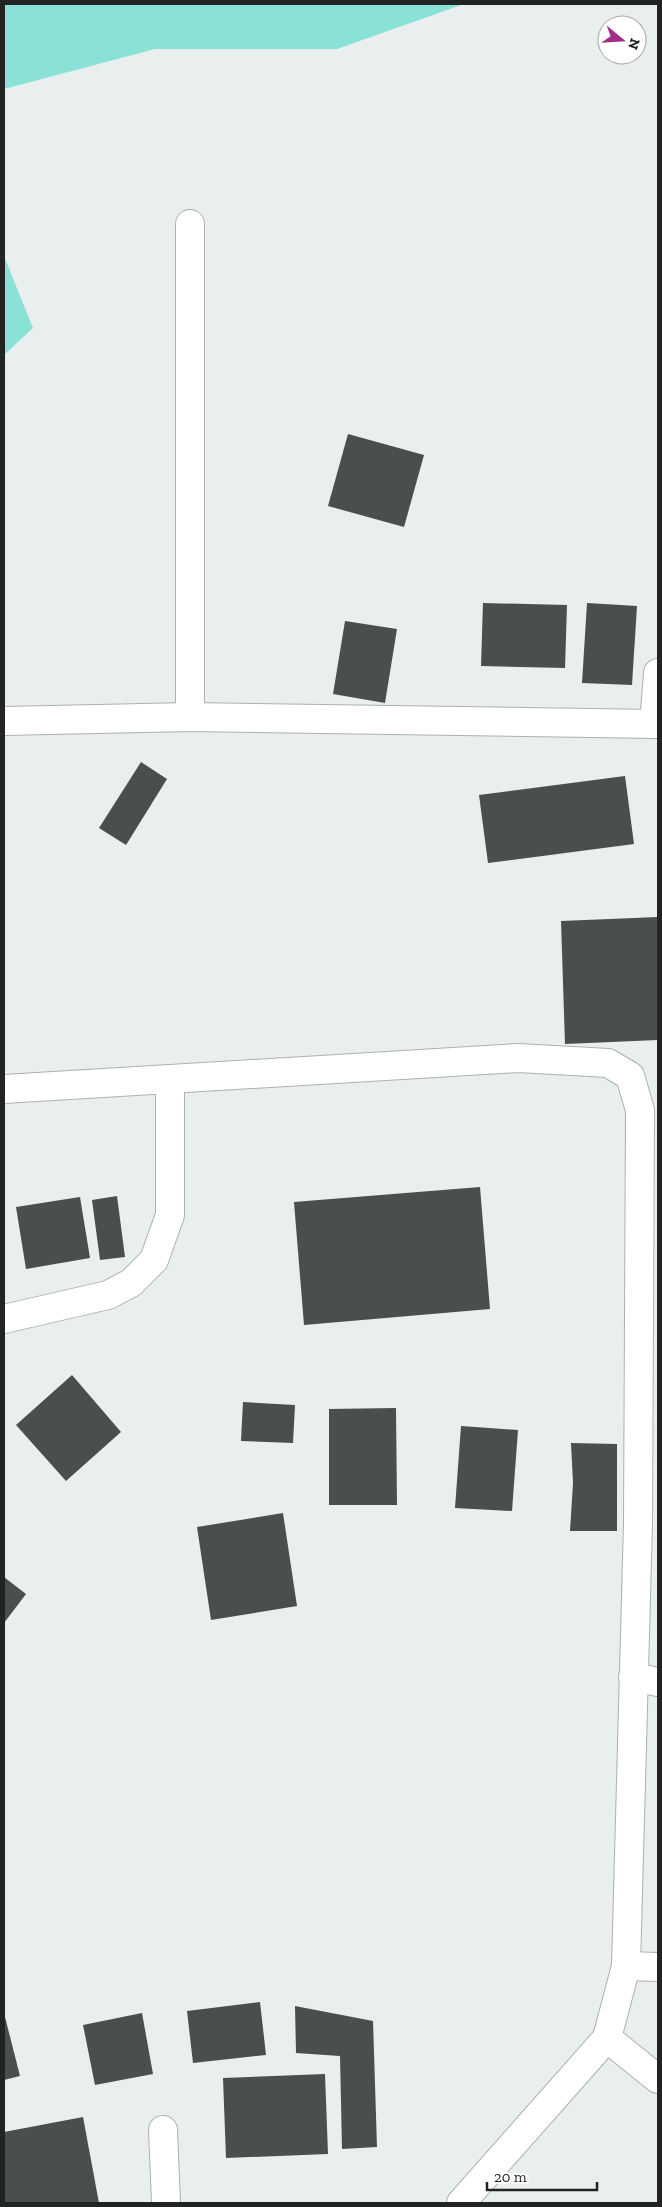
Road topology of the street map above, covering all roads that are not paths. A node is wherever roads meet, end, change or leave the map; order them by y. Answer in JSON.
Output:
{"nodes":[{"id":1,"x":190,"y":224,"type":"dead end"},
{"id":2,"x":658,"y":673,"type":"edge"},
{"id":3,"x":190,"y":717,"type":"junction"},
{"id":4,"x":4,"y":721,"type":"edge"},
{"id":5,"x":656,"y":724,"type":"edge"},
{"id":6,"x":170,"y":1079,"type":"junction"},
{"id":7,"x":4,"y":1089,"type":"edge"},
{"id":8,"x":4,"y":1319,"type":"edge"},
{"id":9,"x":646,"y":1679,"type":"edge"},
{"id":10,"x":626,"y":1966,"type":"junction"},
{"id":11,"x":658,"y":1967,"type":"edge"},
{"id":12,"x":606,"y":2038,"type":"junction"},
{"id":13,"x":658,"y":2079,"type":"edge"},
{"id":14,"x":163,"y":2130,"type":"dead end"},
{"id":15,"x":166,"y":2203,"type":"edge"},
{"id":16,"x":461,"y":2203,"type":"edge"}],
"edges":[{"from":1,"to":3,"type":"street"},
{"from":2,"to":5,"type":"street"},
{"from":3,"to":4,"type":"street"},
{"from":3,"to":5,"type":"street"},
{"from":6,"to":7,"type":"street"},
{"from":6,"to":8,"type":"street"},
{"from":6,"to":9,"type":"street"},
{"from":9,"to":10,"type":"street"},
{"from":10,"to":11,"type":"street"},
{"from":10,"to":12,"type":"street"},
{"from":12,"to":13,"type":"street"},
{"from":12,"to":16,"type":"street"},
{"from":14,"to":15,"type":"street"}]}
